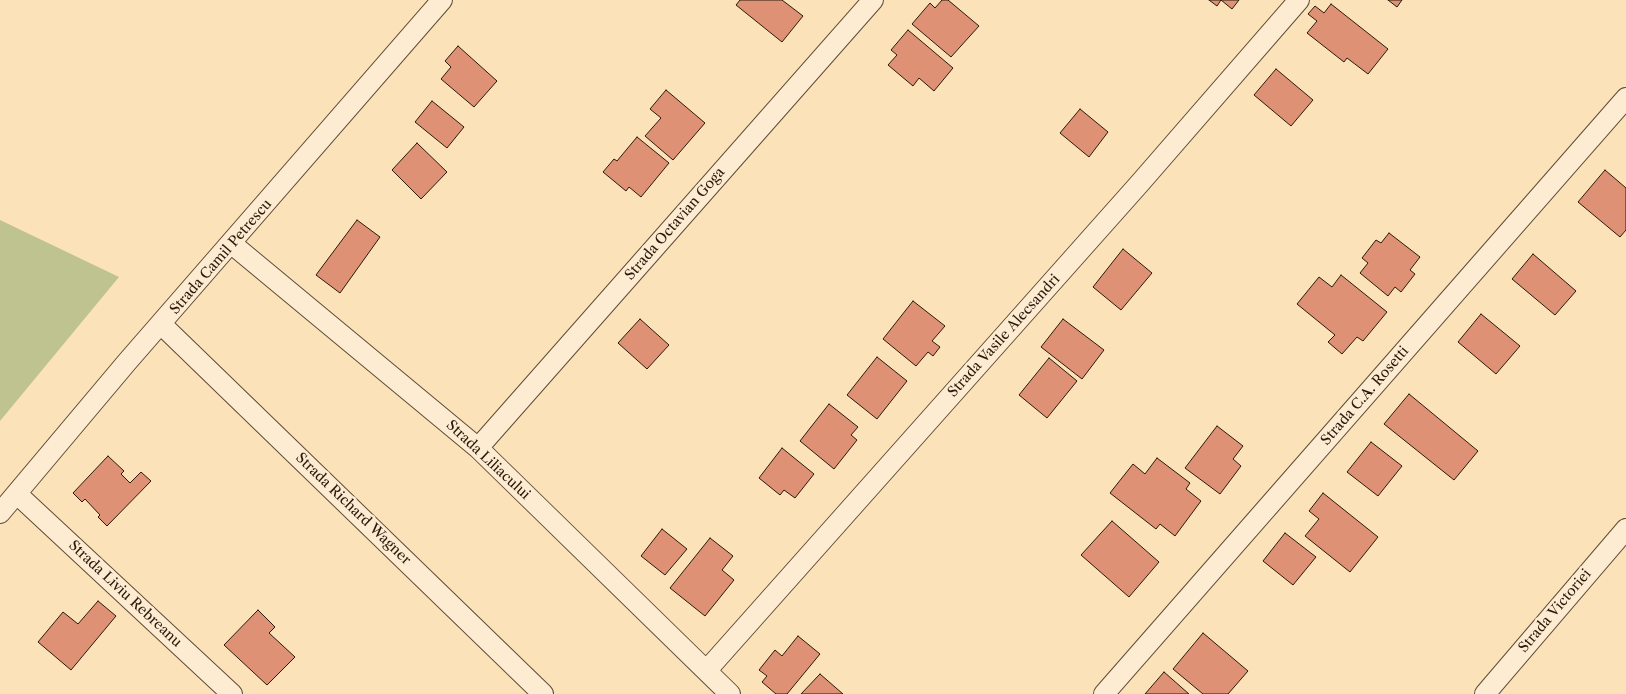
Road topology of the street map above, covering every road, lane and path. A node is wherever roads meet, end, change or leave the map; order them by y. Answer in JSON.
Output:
{"nodes":[{"id":1,"x":442,"y":0,"type":"edge"},
{"id":2,"x":872,"y":0,"type":"edge"},
{"id":3,"x":1299,"y":0,"type":"edge"},
{"id":4,"x":1626,"y":98,"type":"edge"},
{"id":5,"x":232,"y":244,"type":"junction"},
{"id":6,"x":162,"y":325,"type":"junction"},
{"id":7,"x":478,"y":448,"type":"junction"},
{"id":8,"x":17,"y":494,"type":"junction"},
{"id":9,"x":0,"y":513,"type":"edge"},
{"id":10,"x":1626,"y":529,"type":"edge"},
{"id":11,"x":707,"y":670,"type":"junction"},
{"id":12,"x":232,"y":694,"type":"edge"},
{"id":13,"x":543,"y":694,"type":"edge"},
{"id":14,"x":730,"y":694,"type":"edge"},
{"id":15,"x":1104,"y":694,"type":"edge"},
{"id":16,"x":1485,"y":694,"type":"edge"}],
"edges":[{"from":1,"to":5,"type":"street","name":"Strada Camil Petrescu"},
{"from":2,"to":7,"type":"street","name":"Strada Octavian Goga"},
{"from":3,"to":11,"type":"street","name":"Strada Vasile Alecsandri"},
{"from":4,"to":15,"type":"street","name":"Strada C.A. Rosetti"},
{"from":5,"to":6,"type":"street","name":"Strada Camil Petrescu"},
{"from":5,"to":7,"type":"street","name":"Strada Liliacului"},
{"from":6,"to":8,"type":"street","name":"Strada Camil Petrescu"},
{"from":6,"to":13,"type":"street","name":"Strada Richard Wagner"},
{"from":7,"to":11,"type":"street","name":"Strada Liliacului"},
{"from":8,"to":9,"type":"street","name":"Strada Camil Petrescu"},
{"from":8,"to":12,"type":"street","name":"Strada Liviu Rebreanu"},
{"from":10,"to":16,"type":"street","name":"Strada Victoriei"},
{"from":11,"to":14,"type":"street","name":"Strada Liliacului"}]}
